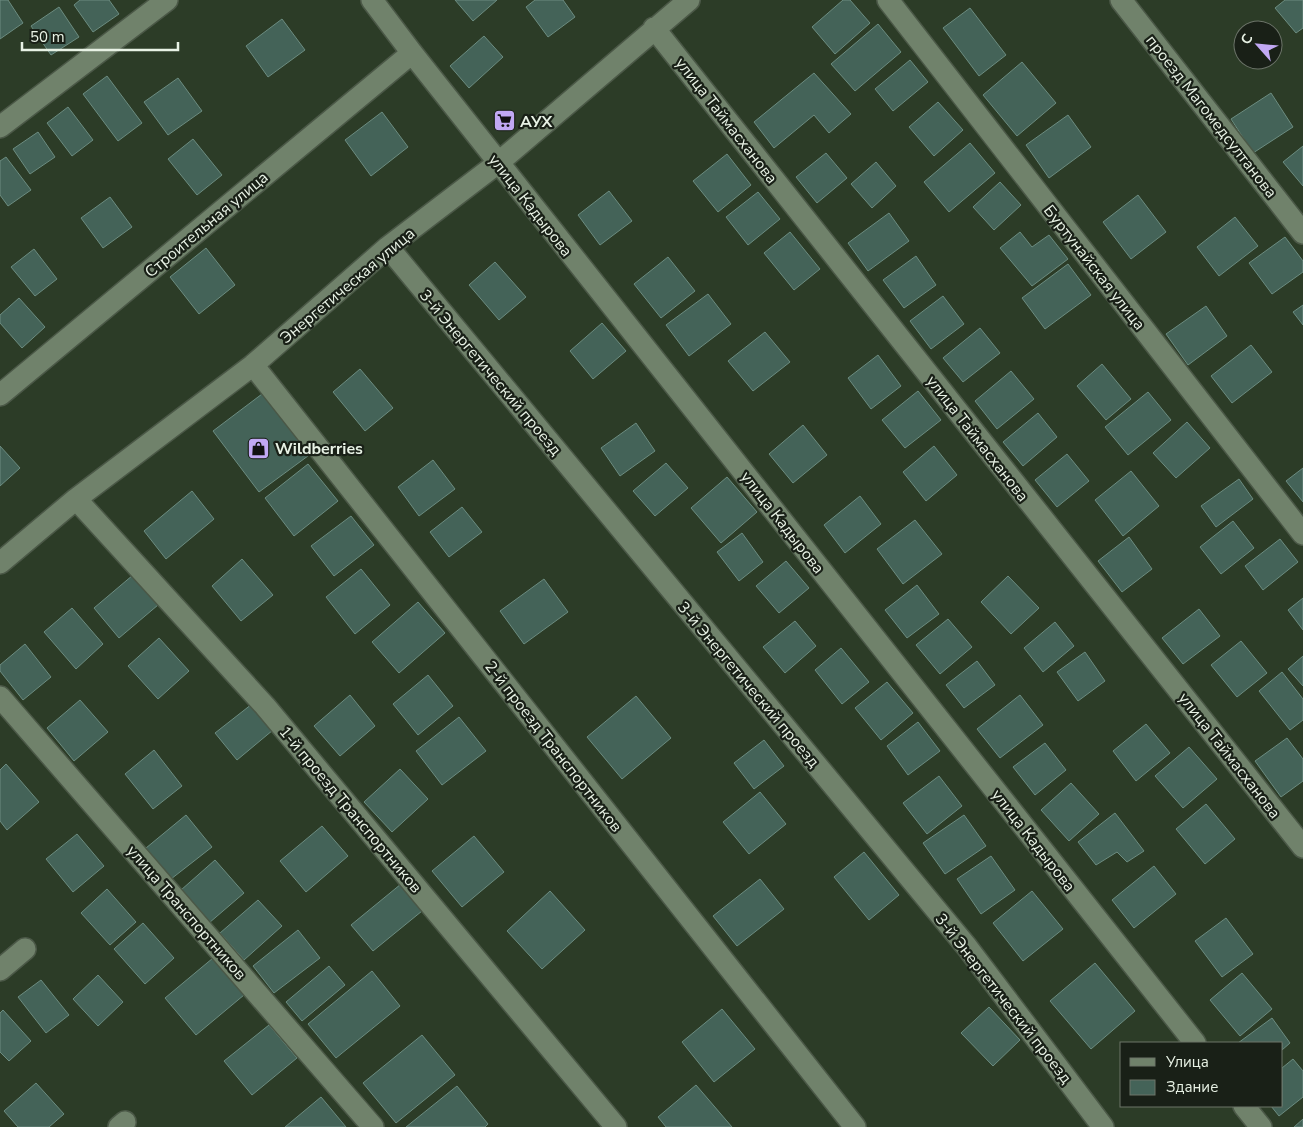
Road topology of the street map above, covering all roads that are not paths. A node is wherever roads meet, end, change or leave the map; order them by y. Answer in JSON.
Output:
{"nodes":[{"id":1,"x":167,"y":0,"type":"edge"},
{"id":2,"x":372,"y":0,"type":"edge"},
{"id":3,"x":689,"y":0,"type":"edge"},
{"id":4,"x":888,"y":0,"type":"edge"},
{"id":5,"x":1121,"y":0,"type":"edge"},
{"id":6,"x":654,"y":28,"type":"junction"},
{"id":7,"x":412,"y":53,"type":"junction"},
{"id":8,"x":0,"y":127,"type":"edge"},
{"id":9,"x":498,"y":163,"type":"junction"},
{"id":10,"x":1303,"y":233,"type":"edge"},
{"id":11,"x":388,"y":247,"type":"junction"},
{"id":12,"x":253,"y":365,"type":"junction"},
{"id":13,"x":0,"y":395,"type":"edge"},
{"id":14,"x":76,"y":499,"type":"junction"},
{"id":15,"x":1303,"y":534,"type":"edge"},
{"id":16,"x":0,"y":563,"type":"edge"},
{"id":17,"x":0,"y":697,"type":"edge"},
{"id":18,"x":1303,"y":847,"type":"edge"},
{"id":19,"x":25,"y":949,"type":"dead end"},
{"id":20,"x":0,"y":970,"type":"edge"},
{"id":21,"x":1194,"y":1042,"type":"edge"},
{"id":22,"x":1245,"y":1107,"type":"edge"},
{"id":23,"x":373,"y":1127,"type":"edge"},
{"id":24,"x":616,"y":1127,"type":"edge"},
{"id":25,"x":855,"y":1127,"type":"edge"},
{"id":26,"x":1103,"y":1127,"type":"edge"},
{"id":27,"x":1261,"y":1127,"type":"edge"}],
"edges":[{"from":1,"to":8,"type":"street"},
{"from":2,"to":7,"type":"street","name":"улица Кадырова"},
{"from":3,"to":6,"type":"street","name":"Энергетическая улица"},
{"from":4,"to":15,"type":"street","name":"Буртунайская улица"},
{"from":5,"to":10,"type":"street","name":"проезд Магомедсултанова"},
{"from":6,"to":9,"type":"street","name":"Энергетическая улица"},
{"from":6,"to":18,"type":"street","name":"улица Таймасханова"},
{"from":7,"to":9,"type":"street","name":"улица Кадырова"},
{"from":7,"to":13,"type":"street","name":"Строительная улица"},
{"from":9,"to":11,"type":"street","name":"Энергетическая улица"},
{"from":9,"to":21,"type":"street","name":"улица Кадырова"},
{"from":11,"to":12,"type":"street","name":"Энергетическая улица"},
{"from":11,"to":26,"type":"street","name":"3-й Энергетический проезд"},
{"from":12,"to":14,"type":"street","name":"Энергетическая улица"},
{"from":12,"to":25,"type":"street","name":"2-й проезд Транспортников"},
{"from":14,"to":16,"type":"street","name":"Энергетическая улица"},
{"from":14,"to":24,"type":"street","name":"1-й проезд Транспортников"},
{"from":17,"to":23,"type":"street","name":"улица Транспортников"},
{"from":19,"to":20,"type":"street"},
{"from":22,"to":27,"type":"street"}]}
